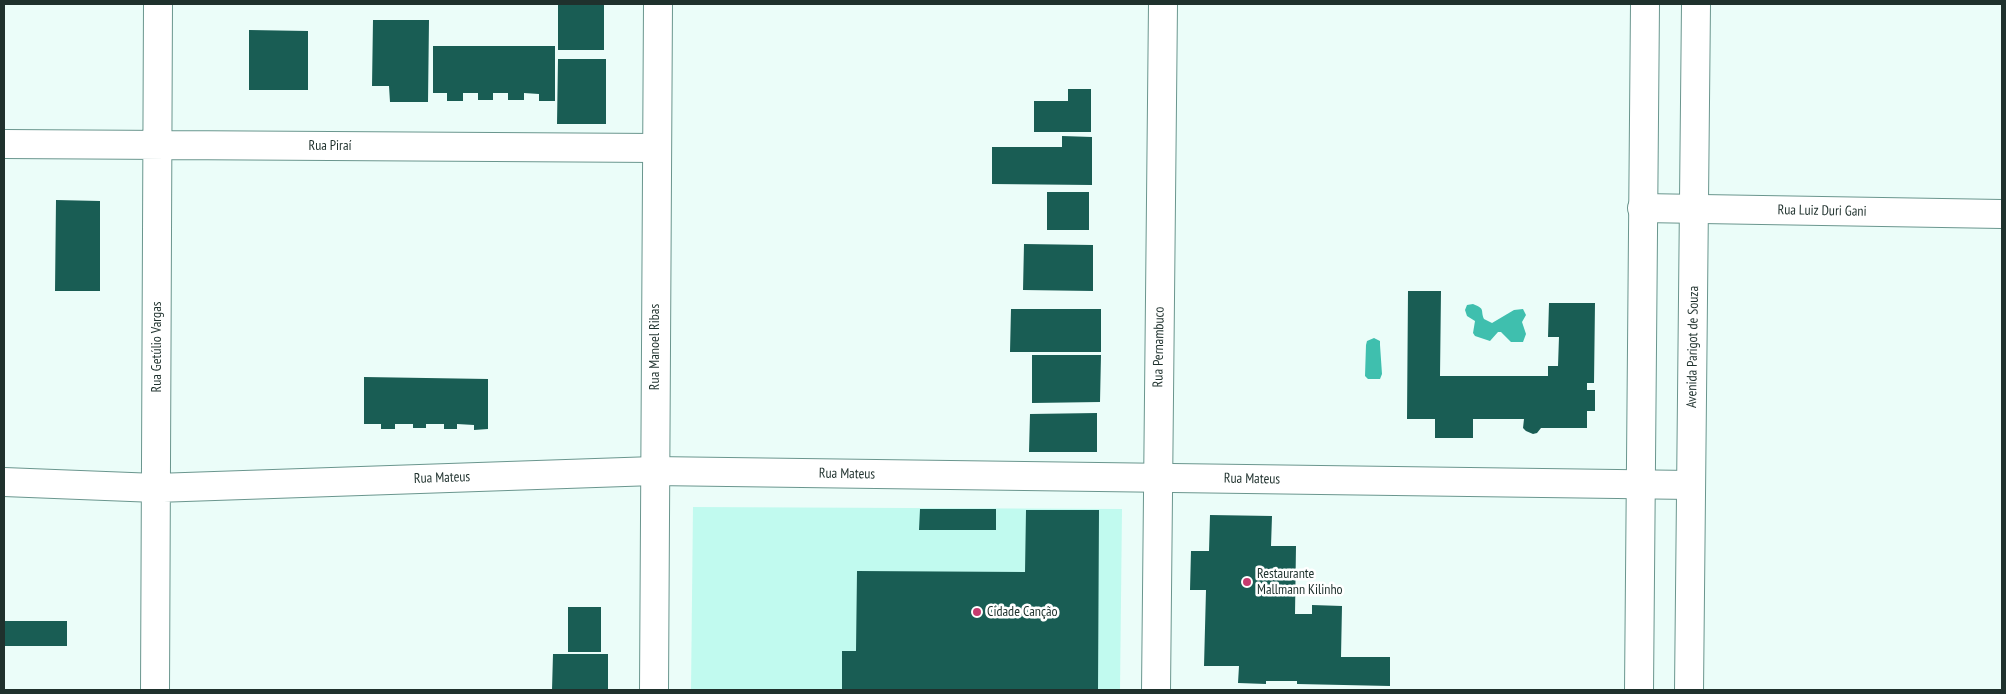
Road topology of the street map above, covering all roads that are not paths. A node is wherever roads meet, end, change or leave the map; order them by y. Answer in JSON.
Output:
{"nodes":[{"id":1,"x":158,"y":4,"type":"edge"},
{"id":2,"x":658,"y":4,"type":"edge"},
{"id":3,"x":1164,"y":4,"type":"edge"},
{"id":4,"x":1645,"y":4,"type":"edge"},
{"id":5,"x":1696,"y":4,"type":"edge"},
{"id":6,"x":4,"y":144,"type":"edge"},
{"id":7,"x":157,"y":145,"type":"junction"},
{"id":8,"x":657,"y":148,"type":"junction"},
{"id":9,"x":1642,"y":208,"type":"junction"},
{"id":10,"x":1695,"y":208,"type":"junction"},
{"id":11,"x":2002,"y":214,"type":"edge"},
{"id":12,"x":654,"y":471,"type":"junction"},
{"id":13,"x":1158,"y":478,"type":"junction"},
{"id":14,"x":4,"y":482,"type":"edge"},
{"id":15,"x":1691,"y":485,"type":"junction"},
{"id":16,"x":1641,"y":486,"type":"junction"},
{"id":17,"x":156,"y":488,"type":"junction"},
{"id":18,"x":155,"y":690,"type":"edge"},
{"id":19,"x":654,"y":690,"type":"edge"},
{"id":20,"x":1156,"y":690,"type":"edge"},
{"id":21,"x":1639,"y":690,"type":"edge"},
{"id":22,"x":1689,"y":690,"type":"edge"}],
"edges":[{"from":1,"to":7,"type":"street","name":"Rua Getúlio Vargas"},
{"from":2,"to":8,"type":"street","name":"Rua Manoel Ribas"},
{"from":3,"to":13,"type":"street","name":"Rua Pernambuco"},
{"from":4,"to":9,"type":"street"},
{"from":5,"to":10,"type":"street","name":"Avenida Parigot de Souza"},
{"from":6,"to":7,"type":"street","name":"Rua Piraí"},
{"from":7,"to":8,"type":"street","name":"Rua Piraí"},
{"from":7,"to":17,"type":"street","name":"Rua Getúlio Vargas"},
{"from":8,"to":12,"type":"street","name":"Rua Manoel Ribas"},
{"from":9,"to":10,"type":"street","name":"Rua Luiz Duri Gani"},
{"from":9,"to":16,"type":"street"},
{"from":10,"to":11,"type":"street","name":"Rua Luiz Duri Gani"},
{"from":10,"to":15,"type":"street","name":"Avenida Parigot de Souza"},
{"from":12,"to":13,"type":"street","name":"Rua Mateus"},
{"from":12,"to":17,"type":"street","name":"Rua Mateus"},
{"from":12,"to":19,"type":"street","name":"Rua Manoel Ribas"},
{"from":13,"to":16,"type":"street","name":"Rua Mateus"},
{"from":13,"to":20,"type":"street","name":"Rua Pernambuco"},
{"from":14,"to":17,"type":"street","name":"Rua Mateus"},
{"from":15,"to":16,"type":"street","name":"Rua Mateus"},
{"from":15,"to":22,"type":"street","name":"Avenida Parigot de Souza"},
{"from":16,"to":21,"type":"street"},
{"from":17,"to":18,"type":"street","name":"Rua Getúlio Vargas"}]}
